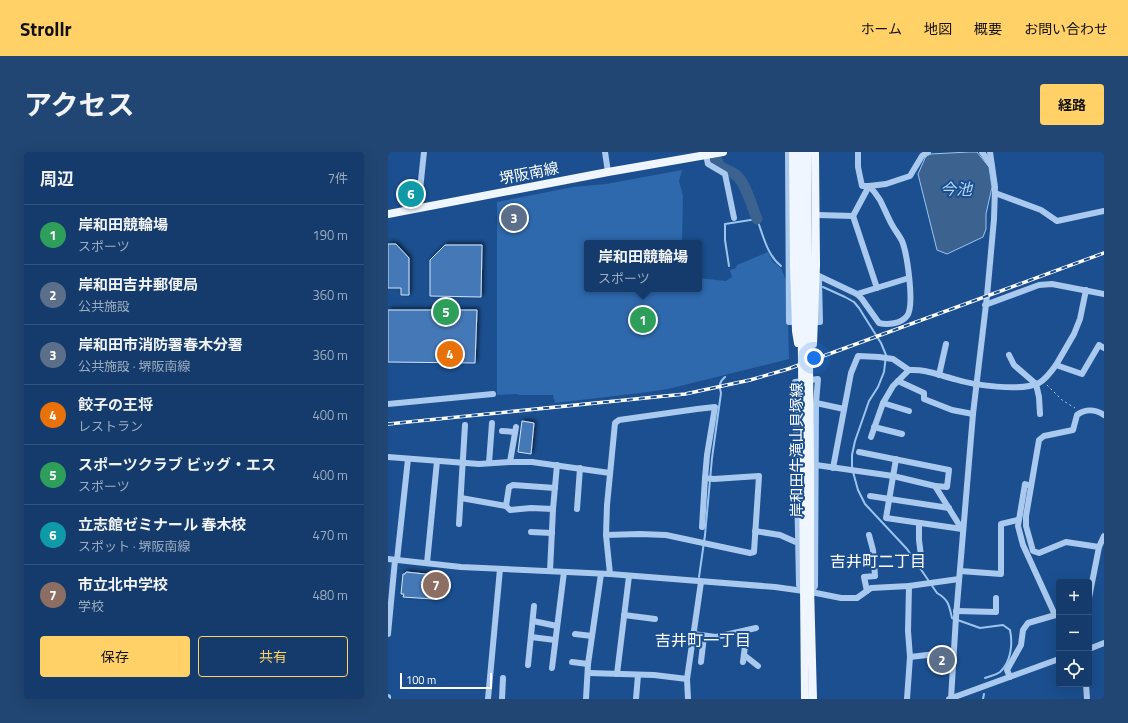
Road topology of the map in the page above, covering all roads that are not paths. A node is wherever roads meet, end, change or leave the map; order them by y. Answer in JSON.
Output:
{"nodes":[{"id":1,"x":424,"y":152,"type":"edge"},
{"id":2,"x":605,"y":152,"type":"edge"},
{"id":3,"x":723,"y":152,"type":"edge"},
{"id":4,"x":788,"y":152,"type":"edge"},
{"id":5,"x":793,"y":152,"type":"edge"},
{"id":6,"x":800,"y":152,"type":"edge"},
{"id":7,"x":807,"y":152,"type":"edge"},
{"id":8,"x":814,"y":152,"type":"edge"},
{"id":9,"x":818,"y":152,"type":"edge"},
{"id":10,"x":858,"y":152,"type":"edge"},
{"id":11,"x":928,"y":152,"type":"edge"},
{"id":12,"x":982,"y":152,"type":"edge"},
{"id":13,"x":990,"y":152,"type":"edge"},
{"id":14,"x":705,"y":154,"type":"edge"},
{"id":15,"x":992,"y":166,"type":"junction"},
{"id":16,"x":608,"y":172,"type":"junction"},
{"id":17,"x":869,"y":186,"type":"junction"},
{"id":18,"x":995,"y":193,"type":"junction"},
{"id":19,"x":418,"y":209,"type":"junction"},
{"id":20,"x":1104,"y":212,"type":"edge"},
{"id":21,"x":388,"y":214,"type":"edge"},
{"id":22,"x":735,"y":214,"type":"dead end"},
{"id":23,"x":818,"y":216,"type":"junction"},
{"id":24,"x":853,"y":216,"type":"junction"},
{"id":25,"x":819,"y":276,"type":"junction"},
{"id":26,"x":909,"y":278,"type":"junction"},
{"id":27,"x":877,"y":288,"type":"junction"},
{"id":28,"x":1086,"y":290,"type":"junction"},
{"id":29,"x":857,"y":294,"type":"junction"},
{"id":30,"x":1104,"y":294,"type":"edge"},
{"id":31,"x":985,"y":305,"type":"junction"},
{"id":32,"x":946,"y":344,"type":"dead end"},
{"id":33,"x":1104,"y":348,"type":"edge"},
{"id":34,"x":1009,"y":356,"type":"dead end"},
{"id":35,"x":1056,"y":365,"type":"junction"},
{"id":36,"x":806,"y":369,"type":"junction"},
{"id":37,"x":909,"y":370,"type":"junction"},
{"id":38,"x":939,"y":375,"type":"junction"},
{"id":39,"x":898,"y":381,"type":"junction"},
{"id":40,"x":977,"y":384,"type":"junction"},
{"id":41,"x":1036,"y":384,"type":"junction"},
{"id":42,"x":493,"y":394,"type":"dead end"},
{"id":43,"x":816,"y":403,"type":"junction"},
{"id":44,"x":883,"y":403,"type":"junction"},
{"id":45,"x":388,"y":404,"type":"edge"},
{"id":46,"x":844,"y":409,"type":"junction"},
{"id":47,"x":816,"y":410,"type":"junction"},
{"id":48,"x":796,"y":411,"type":"junction"},
{"id":49,"x":909,"y":411,"type":"dead end"},
{"id":50,"x":973,"y":414,"type":"junction"},
{"id":51,"x":1040,"y":414,"type":"dead end"},
{"id":52,"x":1104,"y":414,"type":"edge"},
{"id":53,"x":492,"y":424,"type":"dead end"},
{"id":54,"x":465,"y":425,"type":"dead end"},
{"id":55,"x":874,"y":427,"type":"junction"},
{"id":56,"x":502,"y":431,"type":"dead end"},
{"id":57,"x":902,"y":434,"type":"dead end"},
{"id":58,"x":871,"y":437,"type":"dead end"},
{"id":59,"x":859,"y":452,"type":"dead end"},
{"id":60,"x":388,"y":457,"type":"edge"},
{"id":61,"x":408,"y":459,"type":"junction"},
{"id":62,"x":896,"y":459,"type":"junction"},
{"id":63,"x":437,"y":461,"type":"junction"},
{"id":64,"x":510,"y":462,"type":"junction"},
{"id":65,"x":462,"y":463,"type":"junction"},
{"id":66,"x":489,"y":463,"type":"junction"},
{"id":67,"x":557,"y":465,"type":"junction"},
{"id":68,"x":810,"y":467,"type":"junction"},
{"id":69,"x":580,"y":468,"type":"junction"},
{"id":70,"x":833,"y":468,"type":"junction"},
{"id":71,"x":610,"y":473,"type":"junction"},
{"id":72,"x":893,"y":476,"type":"junction"},
{"id":73,"x":705,"y":478,"type":"junction"},
{"id":74,"x":935,"y":486,"type":"junction"},
{"id":75,"x":1031,"y":486,"type":"junction"},
{"id":76,"x":555,"y":488,"type":"junction"},
{"id":77,"x":870,"y":496,"type":"dead end"},
{"id":78,"x":461,"y":498,"type":"junction"},
{"id":79,"x":889,"y":499,"type":"junction"},
{"id":80,"x":506,"y":506,"type":"junction"},
{"id":81,"x":949,"y":508,"type":"junction"},
{"id":82,"x":553,"y":509,"type":"junction"},
{"id":83,"x":577,"y":509,"type":"dead end"},
{"id":84,"x":1018,"y":520,"type":"junction"},
{"id":85,"x":919,"y":523,"type":"junction"},
{"id":86,"x":459,"y":524,"type":"dead end"},
{"id":87,"x":702,"y":527,"type":"dead end"},
{"id":88,"x":962,"y":530,"type":"junction"},
{"id":89,"x":755,"y":531,"type":"junction"},
{"id":90,"x":531,"y":532,"type":"dead end"},
{"id":91,"x":552,"y":533,"type":"junction"},
{"id":92,"x":606,"y":535,"type":"junction"},
{"id":93,"x":869,"y":535,"type":"dead end"},
{"id":94,"x":1104,"y":536,"type":"edge"},
{"id":95,"x":798,"y":543,"type":"junction"},
{"id":96,"x":1099,"y":547,"type":"junction"},
{"id":97,"x":921,"y":556,"type":"dead end"},
{"id":98,"x":388,"y":559,"type":"edge"},
{"id":99,"x":396,"y":560,"type":"junction"},
{"id":100,"x":427,"y":563,"type":"junction"},
{"id":101,"x":500,"y":569,"type":"junction"},
{"id":102,"x":960,"y":570,"type":"junction"},
{"id":103,"x":550,"y":571,"type":"junction"},
{"id":104,"x":564,"y":572,"type":"junction"},
{"id":105,"x":601,"y":574,"type":"junction"},
{"id":106,"x":610,"y":574,"type":"junction"},
{"id":107,"x":630,"y":576,"type":"junction"},
{"id":108,"x":959,"y":579,"type":"junction"},
{"id":109,"x":700,"y":582,"type":"junction"},
{"id":110,"x":1092,"y":583,"type":"edge"},
{"id":111,"x":909,"y":586,"type":"junction"},
{"id":112,"x":807,"y":591,"type":"junction"},
{"id":113,"x":867,"y":591,"type":"junction"},
{"id":114,"x":996,"y":598,"type":"dead end"},
{"id":115,"x":389,"y":605,"type":"edge"},
{"id":116,"x":534,"y":606,"type":"dead end"},
{"id":117,"x":956,"y":611,"type":"junction"},
{"id":118,"x":1056,"y":613,"type":"edge"},
{"id":119,"x":624,"y":615,"type":"junction"},
{"id":120,"x":1056,"y":615,"type":"edge"},
{"id":121,"x":655,"y":619,"type":"dead end"},
{"id":122,"x":533,"y":622,"type":"junction"},
{"id":123,"x":557,"y":626,"type":"junction"},
{"id":124,"x":756,"y":628,"type":"dead end"},
{"id":125,"x":747,"y":630,"type":"junction"},
{"id":126,"x":388,"y":634,"type":"edge"},
{"id":127,"x":575,"y":634,"type":"dead end"},
{"id":128,"x":694,"y":634,"type":"junction"},
{"id":129,"x":592,"y":636,"type":"junction"},
{"id":130,"x":704,"y":636,"type":"junction"},
{"id":131,"x":531,"y":637,"type":"junction"},
{"id":132,"x":556,"y":640,"type":"junction"},
{"id":133,"x":1104,"y":643,"type":"edge"},
{"id":134,"x":1092,"y":648,"type":"edge"},
{"id":135,"x":953,"y":655,"type":"junction"},
{"id":136,"x":910,"y":657,"type":"junction"},
{"id":137,"x":1056,"y":660,"type":"edge"},
{"id":138,"x":572,"y":662,"type":"dead end"},
{"id":139,"x":701,"y":662,"type":"dead end"},
{"id":140,"x":588,"y":664,"type":"junction"},
{"id":141,"x":528,"y":665,"type":"dead end"},
{"id":142,"x":758,"y":666,"type":"dead end"},
{"id":143,"x":552,"y":668,"type":"dead end"},
{"id":144,"x":589,"y":673,"type":"junction"},
{"id":145,"x":617,"y":674,"type":"junction"},
{"id":146,"x":638,"y":675,"type":"junction"},
{"id":147,"x":1010,"y":677,"type":"junction"},
{"id":148,"x":504,"y":678,"type":"dead end"},
{"id":149,"x":687,"y":679,"type":"junction"},
{"id":150,"x":1086,"y":687,"type":"edge"},
{"id":151,"x":489,"y":699,"type":"edge"},
{"id":152,"x":502,"y":699,"type":"edge"},
{"id":153,"x":586,"y":699,"type":"edge"},
{"id":154,"x":636,"y":699,"type":"edge"},
{"id":155,"x":688,"y":699,"type":"edge"},
{"id":156,"x":805,"y":699,"type":"edge"},
{"id":157,"x":813,"y":699,"type":"edge"},
{"id":158,"x":907,"y":699,"type":"edge"},
{"id":159,"x":950,"y":699,"type":"edge"},
{"id":160,"x":1087,"y":699,"type":"edge"}],
"edges":[{"from":1,"to":19,"type":"street"},
{"from":2,"to":16,"type":"street"},
{"from":3,"to":14,"type":"main road","name":"堺阪南線"},
{"from":4,"to":25,"type":"street"},
{"from":5,"to":36,"type":"main road","bridge":true},
{"from":6,"to":36,"type":"main road","name":"岸和田牛滝山貝塚線","bridge":true},
{"from":7,"to":36,"type":"main road","name":"岸和田牛滝山貝塚線","bridge":true},
{"from":8,"to":36,"type":"main road","bridge":true},
{"from":9,"to":23,"type":"street"},
{"from":10,"to":17,"type":"street"},
{"from":11,"to":17,"type":"street"},
{"from":12,"to":15,"type":"street"},
{"from":13,"to":15,"type":"street"},
{"from":14,"to":16,"type":"main road","name":"堺阪南線"},
{"from":14,"to":22,"type":"street"},
{"from":15,"to":18,"type":"street"},
{"from":16,"to":19,"type":"main road","name":"堺阪南線"},
{"from":17,"to":24,"type":"street"},
{"from":17,"to":26,"type":"street"},
{"from":18,"to":20,"type":"street"},
{"from":18,"to":31,"type":"street"},
{"from":19,"to":21,"type":"main road","name":"堺阪南線"},
{"from":23,"to":24,"type":"street"},
{"from":23,"to":25,"type":"street"},
{"from":24,"to":27,"type":"street"},
{"from":25,"to":29,"type":"street"},
{"from":26,"to":27,"type":"street"},
{"from":26,"to":29,"type":"street"},
{"from":27,"to":29,"type":"street"},
{"from":28,"to":30,"type":"street"},
{"from":28,"to":31,"type":"street"},
{"from":28,"to":35,"type":"street"},
{"from":31,"to":40,"type":"street"},
{"from":32,"to":38,"type":"street"},
{"from":33,"to":35,"type":"street"},
{"from":34,"to":41,"type":"street"},
{"from":35,"to":41,"type":"street"},
{"from":36,"to":68,"type":"main road","name":"岸和田牛滝山貝塚線","bridge":true},
{"from":37,"to":38,"type":"street"},
{"from":37,"to":39,"type":"street"},
{"from":37,"to":46,"type":"street"},
{"from":38,"to":40,"type":"street"},
{"from":39,"to":44,"type":"street"},
{"from":39,"to":50,"type":"street"},
{"from":40,"to":41,"type":"street"},
{"from":40,"to":50,"type":"street"},
{"from":41,"to":51,"type":"street"},
{"from":42,"to":45,"type":"street"},
{"from":43,"to":46,"type":"street"},
{"from":43,"to":47,"type":"street"},
{"from":43,"to":48,"type":"street"},
{"from":44,"to":49,"type":"street"},
{"from":44,"to":55,"type":"street"},
{"from":46,"to":70,"type":"street"},
{"from":47,"to":48,"type":"street"},
{"from":47,"to":68,"type":"street"},
{"from":48,"to":95,"type":"street"},
{"from":50,"to":88,"type":"street"},
{"from":52,"to":75,"type":"street"},
{"from":53,"to":66,"type":"street"},
{"from":54,"to":65,"type":"street"},
{"from":55,"to":57,"type":"street"},
{"from":55,"to":58,"type":"street"},
{"from":56,"to":64,"type":"street"},
{"from":59,"to":62,"type":"street"},
{"from":60,"to":61,"type":"street"},
{"from":61,"to":63,"type":"street"},
{"from":61,"to":99,"type":"street"},
{"from":62,"to":72,"type":"street"},
{"from":62,"to":74,"type":"street"},
{"from":63,"to":65,"type":"street"},
{"from":63,"to":100,"type":"street"},
{"from":64,"to":66,"type":"street"},
{"from":64,"to":67,"type":"street"},
{"from":65,"to":66,"type":"street"},
{"from":65,"to":78,"type":"street"},
{"from":67,"to":69,"type":"street"},
{"from":67,"to":76,"type":"street"},
{"from":68,"to":70,"type":"street"},
{"from":68,"to":112,"type":"main road","name":"岸和田牛滝山貝塚線"},
{"from":69,"to":71,"type":"street"},
{"from":69,"to":83,"type":"street"},
{"from":70,"to":72,"type":"street"},
{"from":71,"to":73,"type":"street"},
{"from":71,"to":92,"type":"street"},
{"from":72,"to":74,"type":"street"},
{"from":72,"to":79,"type":"street"},
{"from":73,"to":87,"type":"street"},
{"from":73,"to":89,"type":"street"},
{"from":74,"to":81,"type":"street"},
{"from":75,"to":84,"type":"street"},
{"from":75,"to":96,"type":"street"},
{"from":76,"to":80,"type":"street"},
{"from":76,"to":82,"type":"street"},
{"from":77,"to":79,"type":"street"},
{"from":78,"to":80,"type":"street"},
{"from":78,"to":86,"type":"street"},
{"from":79,"to":81,"type":"street"},
{"from":79,"to":85,"type":"street"},
{"from":80,"to":82,"type":"street"},
{"from":81,"to":88,"type":"street"},
{"from":82,"to":91,"type":"street"},
{"from":84,"to":102,"type":"street"},
{"from":84,"to":118,"type":"street"},
{"from":85,"to":88,"type":"street"},
{"from":85,"to":97,"type":"street"},
{"from":88,"to":102,"type":"street"},
{"from":89,"to":92,"type":"street"},
{"from":89,"to":95,"type":"street"},
{"from":90,"to":91,"type":"street"},
{"from":91,"to":103,"type":"street"},
{"from":92,"to":106,"type":"street"},
{"from":93,"to":113,"type":"street"},
{"from":94,"to":96,"type":"street"},
{"from":95,"to":112,"type":"street"},
{"from":96,"to":110,"type":"street"},
{"from":98,"to":99,"type":"street"},
{"from":99,"to":100,"type":"street"},
{"from":99,"to":115,"type":"street"},
{"from":100,"to":101,"type":"street"},
{"from":101,"to":103,"type":"street"},
{"from":101,"to":151,"type":"street"},
{"from":102,"to":108,"type":"street"},
{"from":103,"to":104,"type":"street"},
{"from":104,"to":105,"type":"street"},
{"from":104,"to":123,"type":"street"},
{"from":105,"to":106,"type":"street"},
{"from":105,"to":129,"type":"street"},
{"from":106,"to":107,"type":"street"},
{"from":107,"to":109,"type":"street"},
{"from":107,"to":119,"type":"street"},
{"from":108,"to":111,"type":"street"},
{"from":108,"to":117,"type":"street"},
{"from":109,"to":112,"type":"street"},
{"from":109,"to":128,"type":"street"},
{"from":111,"to":113,"type":"street"},
{"from":111,"to":136,"type":"street"},
{"from":112,"to":113,"type":"street"},
{"from":112,"to":156,"type":"main road","name":"岸和田牛滝山貝塚線"},
{"from":112,"to":157,"type":"main road","name":"岸和田牛滝山貝塚線"},
{"from":114,"to":117,"type":"street"},
{"from":115,"to":126,"type":"street"},
{"from":116,"to":122,"type":"street"},
{"from":117,"to":135,"type":"street"},
{"from":119,"to":121,"type":"street"},
{"from":119,"to":145,"type":"street"},
{"from":120,"to":147,"type":"street"},
{"from":122,"to":123,"type":"street"},
{"from":122,"to":131,"type":"street"},
{"from":123,"to":132,"type":"street"},
{"from":124,"to":125,"type":"street"},
{"from":125,"to":130,"type":"street"},
{"from":125,"to":142,"type":"street"},
{"from":127,"to":129,"type":"street"},
{"from":128,"to":130,"type":"street"},
{"from":128,"to":149,"type":"street"},
{"from":129,"to":140,"type":"street"},
{"from":130,"to":139,"type":"street"},
{"from":131,"to":132,"type":"street"},
{"from":131,"to":141,"type":"street"},
{"from":132,"to":143,"type":"street"},
{"from":133,"to":134,"type":"street"},
{"from":135,"to":136,"type":"street"},
{"from":135,"to":159,"type":"street"},
{"from":136,"to":158,"type":"street"},
{"from":137,"to":147,"type":"street"},
{"from":138,"to":140,"type":"street"},
{"from":140,"to":144,"type":"street"},
{"from":144,"to":145,"type":"street"},
{"from":144,"to":153,"type":"street"},
{"from":145,"to":146,"type":"street"},
{"from":146,"to":149,"type":"street"},
{"from":146,"to":154,"type":"street"},
{"from":147,"to":159,"type":"street"},
{"from":148,"to":152,"type":"street"},
{"from":149,"to":155,"type":"street"},
{"from":150,"to":160,"type":"street"}]}
